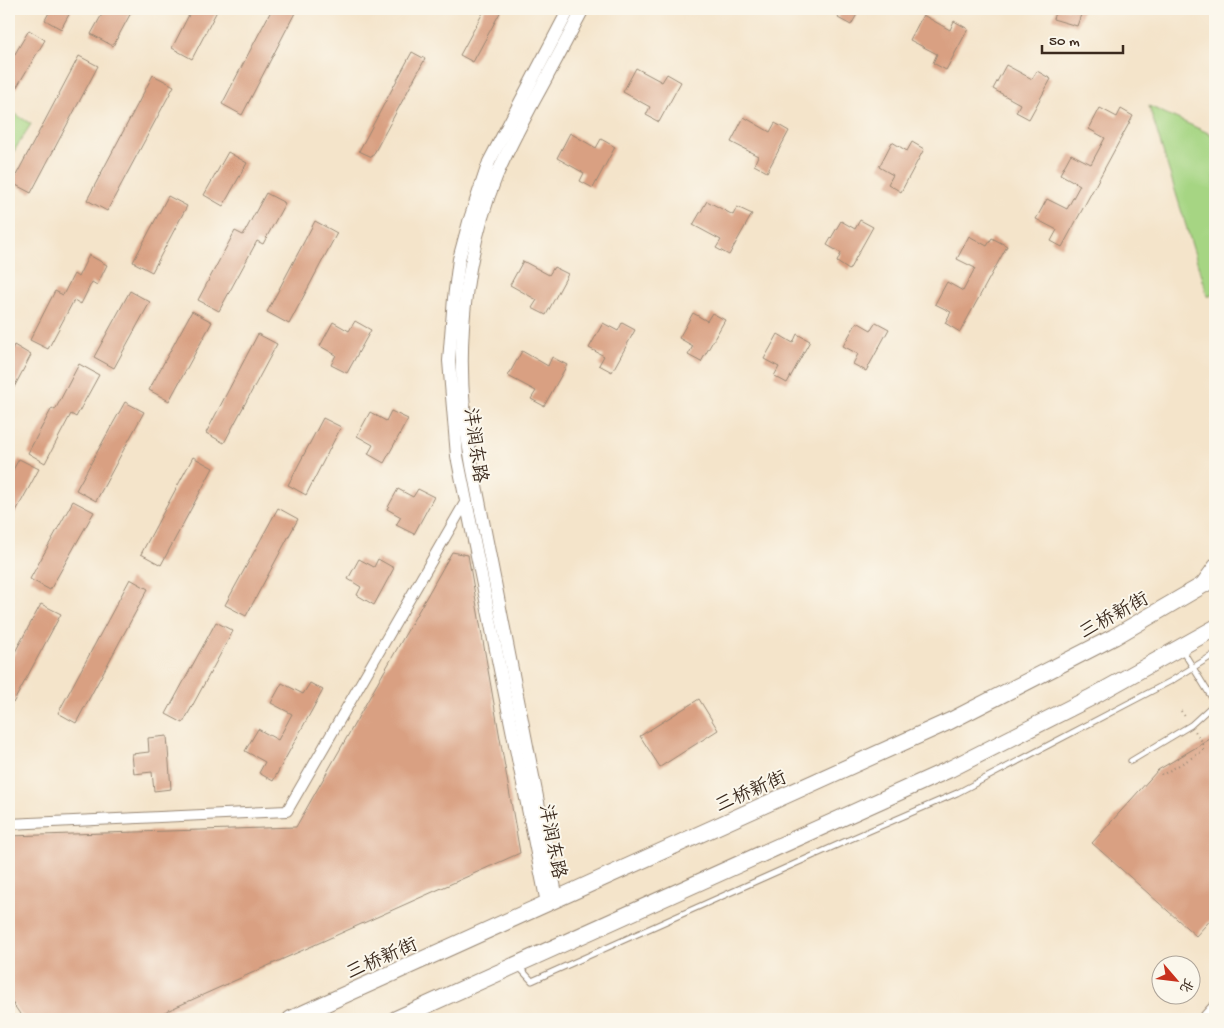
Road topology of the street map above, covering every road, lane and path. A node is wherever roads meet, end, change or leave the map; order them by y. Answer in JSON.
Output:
{"nodes":[{"id":1,"x":569,"y":9,"type":"edge"},
{"id":2,"x":583,"y":9,"type":"edge"},
{"id":3,"x":466,"y":501,"type":"junction"},
{"id":4,"x":1215,"y":565,"type":"edge"},
{"id":5,"x":1215,"y":578,"type":"edge"},
{"id":6,"x":1198,"y":589,"type":"junction"},
{"id":7,"x":1215,"y":628,"type":"edge"},
{"id":8,"x":1181,"y":648,"type":"junction"},
{"id":9,"x":1215,"y":654,"type":"edge"},
{"id":10,"x":1193,"y":668,"type":"junction"},
{"id":11,"x":1215,"y":703,"type":"edge"},
{"id":12,"x":1181,"y":711,"type":"dead end"},
{"id":13,"x":1191,"y":725,"type":"junction"},
{"id":14,"x":1130,"y":761,"type":"dead end"},
{"id":15,"x":1158,"y":770,"type":"dead end"},
{"id":16,"x":9,"y":824,"type":"edge"},
{"id":17,"x":552,"y":901,"type":"junction"},
{"id":18,"x":517,"y":965,"type":"junction"},
{"id":19,"x":1215,"y":1010,"type":"edge"},
{"id":20,"x":291,"y":1019,"type":"edge"},
{"id":21,"x":396,"y":1019,"type":"edge"},
{"id":22,"x":1207,"y":1019,"type":"edge"}],
"edges":[{"from":1,"to":3,"type":"street","name":"沣润东路"},
{"from":2,"to":17,"type":"street","name":"沣润东路"},
{"from":3,"to":16,"type":"street"},
{"from":3,"to":17,"type":"street","name":"沣润东路"},
{"from":4,"to":6,"type":"street"},
{"from":5,"to":6,"type":"main road","name":"三桥新街"},
{"from":6,"to":17,"type":"main road","name":"三桥新街"},
{"from":7,"to":8,"type":"main road"},
{"from":8,"to":10,"type":"lane"},
{"from":8,"to":18,"type":"main road"},
{"from":9,"to":10,"type":"lane"},
{"from":10,"to":11,"type":"lane"},
{"from":10,"to":18,"type":"lane"},
{"from":11,"to":13,"type":"lane"},
{"from":12,"to":13,"type":"path"},
{"from":13,"to":14,"type":"lane"},
{"from":13,"to":15,"type":"path"},
{"from":17,"to":20,"type":"main road","name":"三桥新街"},
{"from":18,"to":21,"type":"main road"},
{"from":19,"to":22,"type":"main road"}]}
